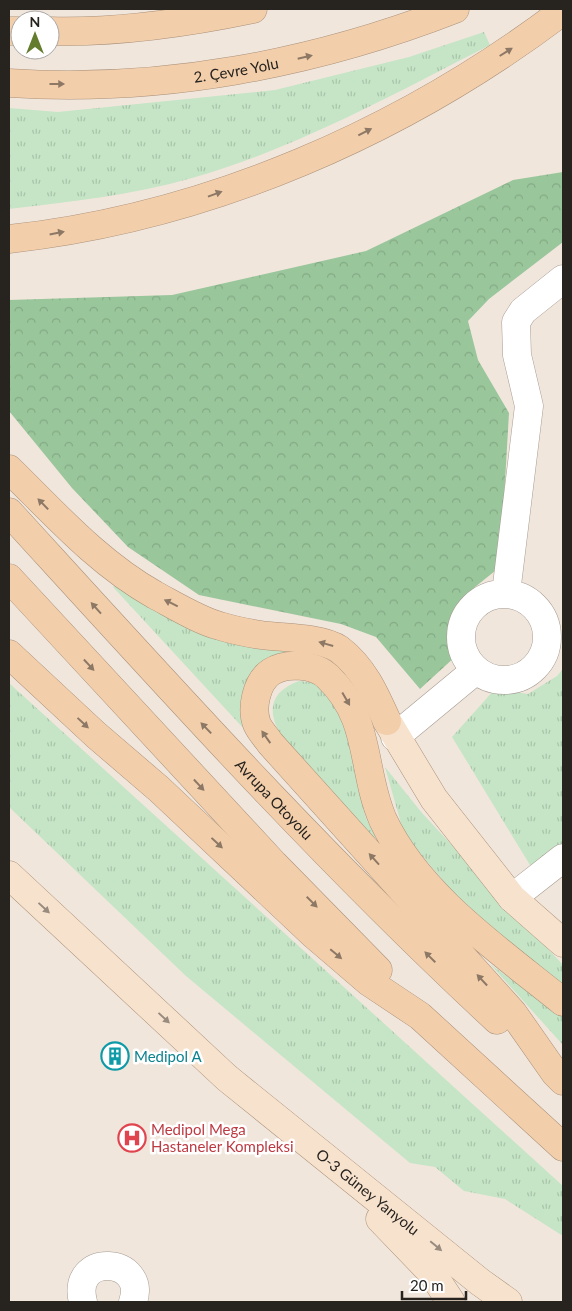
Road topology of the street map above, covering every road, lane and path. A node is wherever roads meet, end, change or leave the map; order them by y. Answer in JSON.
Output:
{"nodes":[{"id":1,"x":253,"y":9,"type":"edge"},
{"id":2,"x":454,"y":9,"type":"edge"},
{"id":3,"x":563,"y":12,"type":"edge"},
{"id":4,"x":60,"y":31,"type":"edge"},
{"id":5,"x":9,"y":84,"type":"edge"},
{"id":6,"x":9,"y":239,"type":"edge"},
{"id":7,"x":563,"y":279,"type":"edge"},
{"id":8,"x":9,"y":469,"type":"edge"},
{"id":9,"x":9,"y":512,"type":"edge"},
{"id":10,"x":9,"y":578,"type":"edge"},
{"id":11,"x":506,"y":593,"type":"junction"},
{"id":12,"x":9,"y":654,"type":"edge"},
{"id":13,"x":471,"y":664,"type":"junction"},
{"id":14,"x":391,"y":729,"type":"junction"},
{"id":15,"x":563,"y":858,"type":"edge"},
{"id":16,"x":9,"y":875,"type":"edge"},
{"id":17,"x":512,"y":898,"type":"junction"},
{"id":18,"x":563,"y":943,"type":"edge"},
{"id":19,"x":563,"y":1002,"type":"edge"},
{"id":20,"x":420,"y":1016,"type":"junction"},
{"id":21,"x":559,"y":1077,"type":"edge"},
{"id":22,"x":306,"y":1140,"type":"junction"},
{"id":23,"x":563,"y":1148,"type":"edge"},
{"id":24,"x":83,"y":1302,"type":"edge"},
{"id":25,"x":132,"y":1302,"type":"edge"},
{"id":26,"x":451,"y":1302,"type":"edge"},
{"id":27,"x":508,"y":1302,"type":"edge"}],
"edges":[{"from":1,"to":4,"type":"highway"},
{"from":5,"to":2,"type":"highway","name":"2. Çevre Yolu","one_way":true},
{"from":6,"to":3,"type":"highway","one_way":true},
{"from":7,"to":11,"type":"street"},
{"from":14,"to":8,"type":"highway","one_way":true},
{"from":21,"to":9,"type":"highway","name":"Avrupa Otoyolu","one_way":true},
{"from":10,"to":20,"type":"highway","one_way":true},
{"from":11,"to":13,"type":"street"},
{"from":11,"to":13,"type":"street"},
{"from":12,"to":20,"type":"highway","one_way":true},
{"from":13,"to":14,"type":"street"},
{"from":14,"to":17,"type":"main road"},
{"from":15,"to":17,"type":"street"},
{"from":16,"to":22,"type":"main road","name":"O-3 Güney Yanyolu","one_way":true},
{"from":17,"to":18,"type":"main road"},
{"from":21,"to":19,"type":"highway","one_way":true},
{"from":20,"to":23,"type":"highway"},
{"from":22,"to":26,"type":"main road"},
{"from":22,"to":27,"type":"main road","name":"O-3 Güney Yanyolu","one_way":true},
{"from":24,"to":25,"type":"street"}]}
